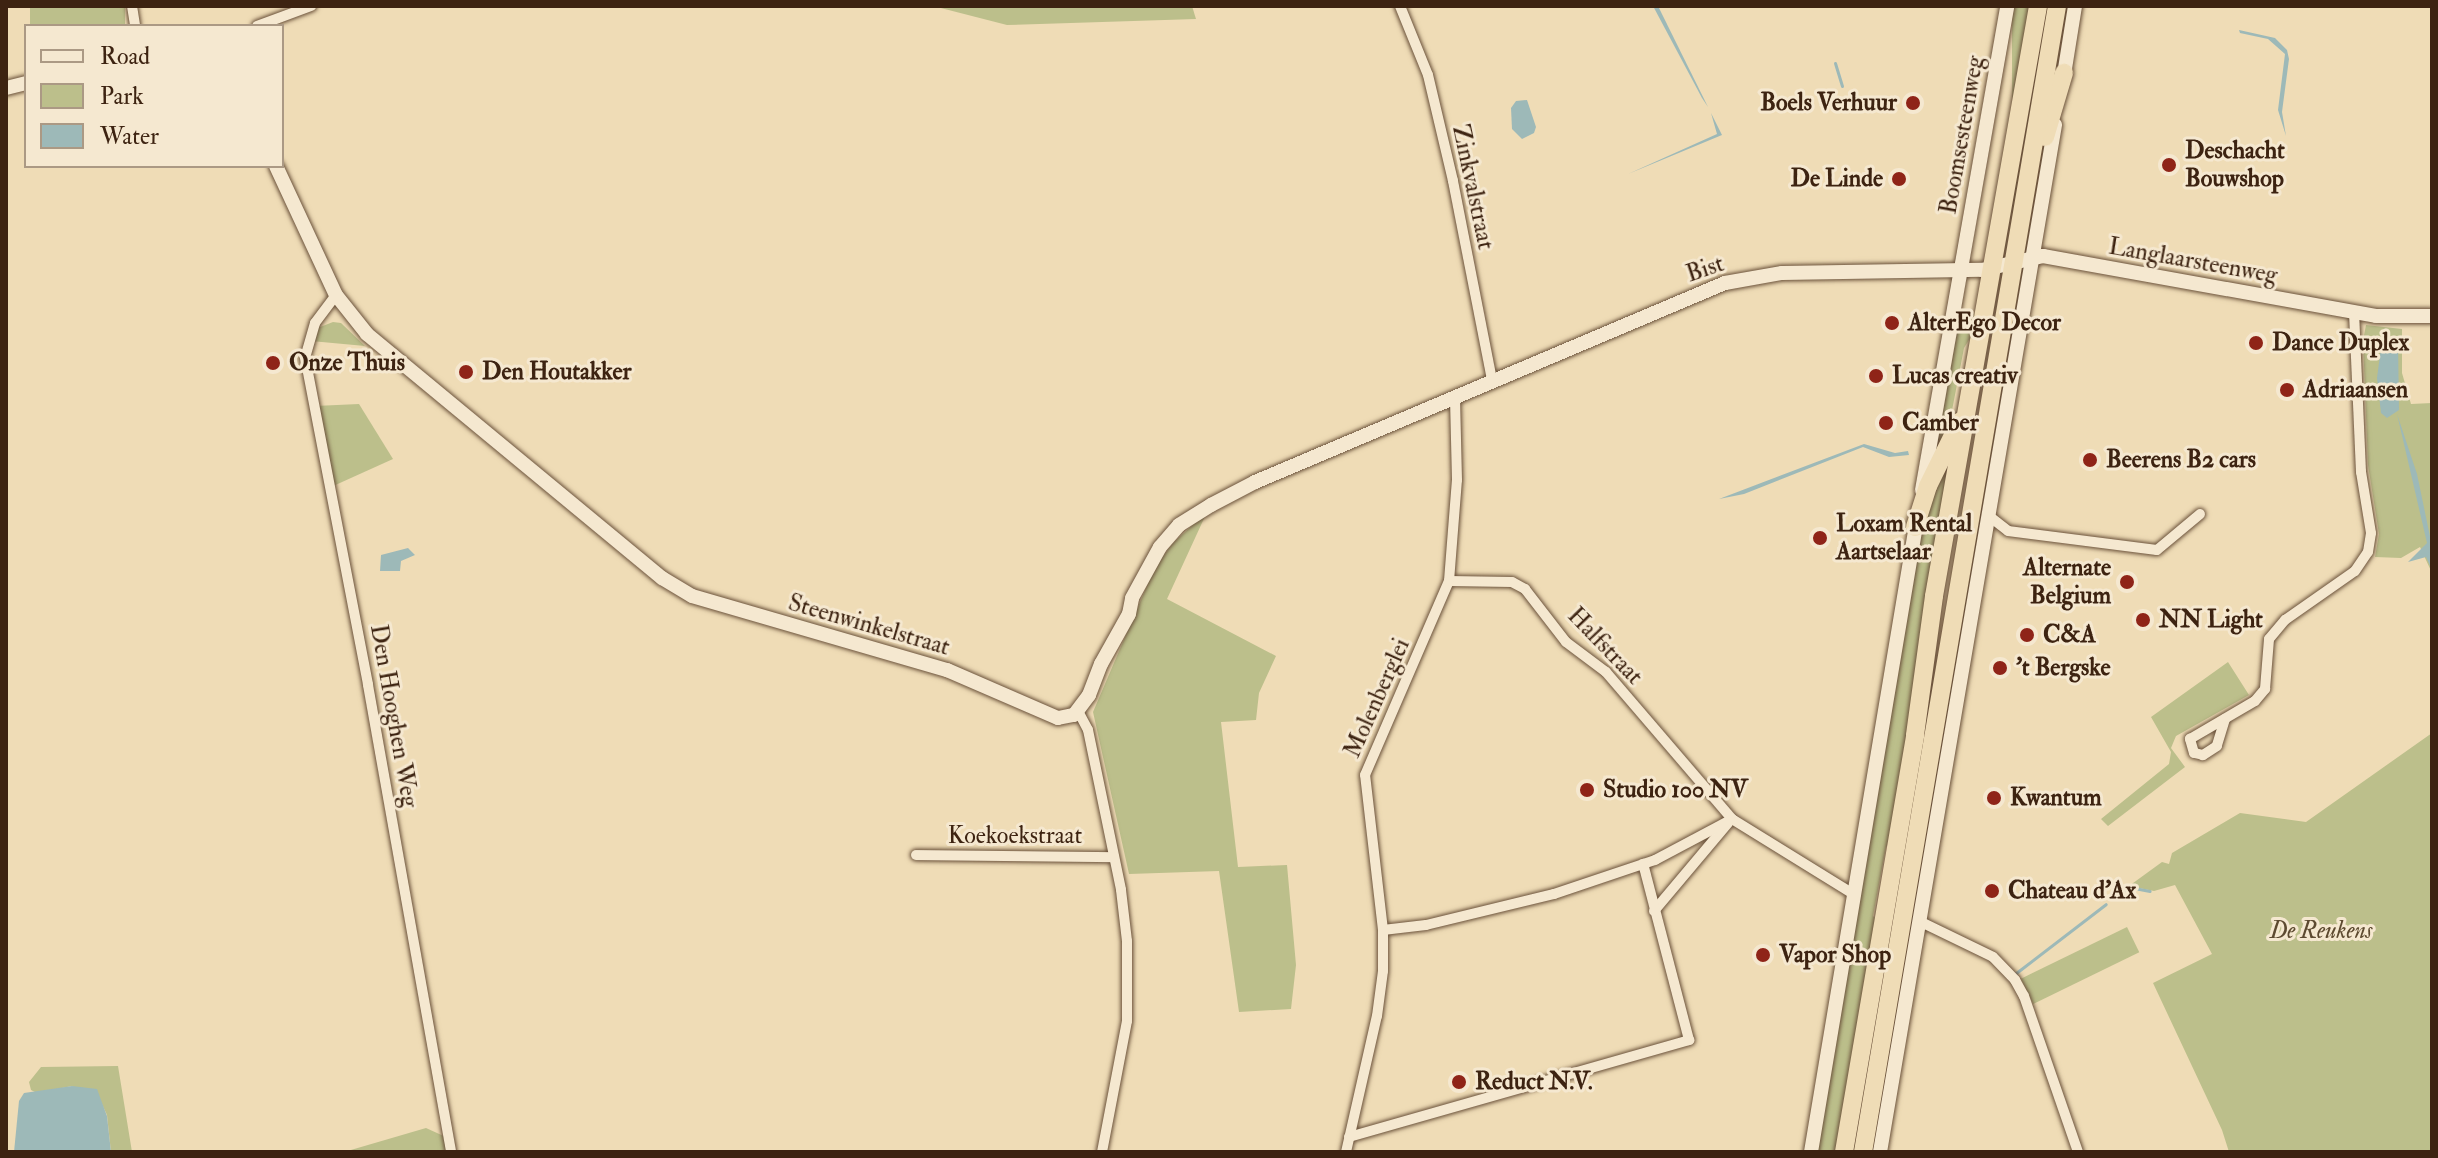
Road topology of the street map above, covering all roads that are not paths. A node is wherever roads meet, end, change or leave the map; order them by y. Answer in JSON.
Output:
{"nodes":[{"id":1,"x":311,"y":6,"type":"edge"},
{"id":2,"x":1400,"y":6,"type":"edge"},
{"id":3,"x":2007,"y":6,"type":"edge"},
{"id":4,"x":2038,"y":6,"type":"edge"},
{"id":5,"x":2057,"y":6,"type":"edge"},
{"id":6,"x":2075,"y":6,"type":"edge"},
{"id":7,"x":262,"y":24,"type":"edge"},
{"id":8,"x":2064,"y":73,"type":"junction"},
{"id":9,"x":2031,"y":160,"type":"junction"},
{"id":10,"x":277,"y":168,"type":"edge"},
{"id":11,"x":2033,"y":257,"type":"junction"},
{"id":12,"x":2013,"y":263,"type":"junction"},
{"id":13,"x":1994,"y":268,"type":"junction"},
{"id":14,"x":1954,"y":272,"type":"junction"},
{"id":15,"x":336,"y":295,"type":"junction"},
{"id":16,"x":2354,"y":312,"type":"junction"},
{"id":17,"x":2432,"y":316,"type":"edge"},
{"id":18,"x":1492,"y":380,"type":"junction"},
{"id":19,"x":1455,"y":398,"type":"junction"},
{"id":20,"x":1968,"y":409,"type":"junction"},
{"id":21,"x":2200,"y":514,"type":"dead end"},
{"id":22,"x":1989,"y":516,"type":"junction"},
{"id":23,"x":1915,"y":527,"type":"junction"},
{"id":24,"x":1449,"y":581,"type":"junction"},
{"id":25,"x":1078,"y":711,"type":"junction"},
{"id":26,"x":2225,"y":719,"type":"dead end"},
{"id":27,"x":1732,"y":819,"type":"junction"},
{"id":28,"x":916,"y":855,"type":"dead end"},
{"id":29,"x":1114,"y":857,"type":"junction"},
{"id":30,"x":1643,"y":864,"type":"junction"},
{"id":31,"x":1855,"y":895,"type":"junction"},
{"id":32,"x":1654,"y":911,"type":"junction"},
{"id":33,"x":1919,"y":921,"type":"junction"},
{"id":34,"x":1383,"y":930,"type":"junction"},
{"id":35,"x":1870,"y":1109,"type":"junction"},
{"id":36,"x":1349,"y":1137,"type":"junction"},
{"id":37,"x":451,"y":1152,"type":"edge"},
{"id":38,"x":1102,"y":1152,"type":"edge"},
{"id":39,"x":1346,"y":1152,"type":"edge"},
{"id":40,"x":1811,"y":1152,"type":"edge"},
{"id":41,"x":1844,"y":1152,"type":"edge"},
{"id":42,"x":1863,"y":1152,"type":"edge"},
{"id":43,"x":1872,"y":1152,"type":"edge"},
{"id":44,"x":1880,"y":1152,"type":"edge"},
{"id":45,"x":2078,"y":1152,"type":"edge"}],
"edges":[{"from":1,"to":7,"type":"street"},
{"from":2,"to":18,"type":"street","name":"Zinkvalstraat"},
{"from":3,"to":14,"type":"street","name":"Boomsesteenweg"},
{"from":4,"to":13,"type":"highway"},
{"from":5,"to":9,"type":"highway"},
{"from":6,"to":8,"type":"street"},
{"from":8,"to":9,"type":"highway"},
{"from":8,"to":11,"type":"street"},
{"from":9,"to":12,"type":"highway"},
{"from":10,"to":15,"type":"street","name":"Steenwinkelstraat"},
{"from":11,"to":12,"type":"street","name":"Langlaarsteenweg"},
{"from":11,"to":16,"type":"street","name":"Langlaarsteenweg"},
{"from":11,"to":22,"type":"street"},
{"from":12,"to":13,"type":"street","name":"Langlaarsteenweg"},
{"from":12,"to":35,"type":"highway"},
{"from":13,"to":14,"type":"street","name":"Langlaarsteenweg"},
{"from":13,"to":20,"type":"highway"},
{"from":14,"to":18,"type":"street","name":"Bist"},
{"from":14,"to":23,"type":"street","name":"Boomsesteenweg"},
{"from":15,"to":25,"type":"street","name":"Steenwinkelstraat"},
{"from":15,"to":37,"type":"street","name":"Den Hooghen Weg"},
{"from":16,"to":17,"type":"street","name":"Langlaarsteenweg"},
{"from":16,"to":26,"type":"street"},
{"from":18,"to":19,"type":"street"},
{"from":19,"to":24,"type":"street"},
{"from":19,"to":25,"type":"street"},
{"from":20,"to":23,"type":"highway"},
{"from":20,"to":41,"type":"highway"},
{"from":21,"to":22,"type":"street"},
{"from":22,"to":33,"type":"street"},
{"from":23,"to":31,"type":"street","name":"Boomsesteenweg"},
{"from":24,"to":27,"type":"street","name":"Halfstraat"},
{"from":24,"to":34,"type":"street","name":"Molenberglei"},
{"from":25,"to":29,"type":"street","name":"Koekoekstraat"},
{"from":27,"to":30,"type":"street"},
{"from":27,"to":31,"type":"street","name":"Halfstraat"},
{"from":27,"to":32,"type":"street"},
{"from":28,"to":29,"type":"street","name":"Koekoekstraat"},
{"from":29,"to":38,"type":"street","name":"Koekoekstraat"},
{"from":30,"to":32,"type":"street"},
{"from":30,"to":34,"type":"street"},
{"from":31,"to":40,"type":"street","name":"Boomsesteenweg"},
{"from":32,"to":36,"type":"street"},
{"from":33,"to":44,"type":"street"},
{"from":33,"to":45,"type":"street"},
{"from":34,"to":36,"type":"street","name":"Molenberglei"},
{"from":35,"to":42,"type":"highway"},
{"from":35,"to":43,"type":"highway"},
{"from":36,"to":39,"type":"street","name":"Molenberglei"}]}
